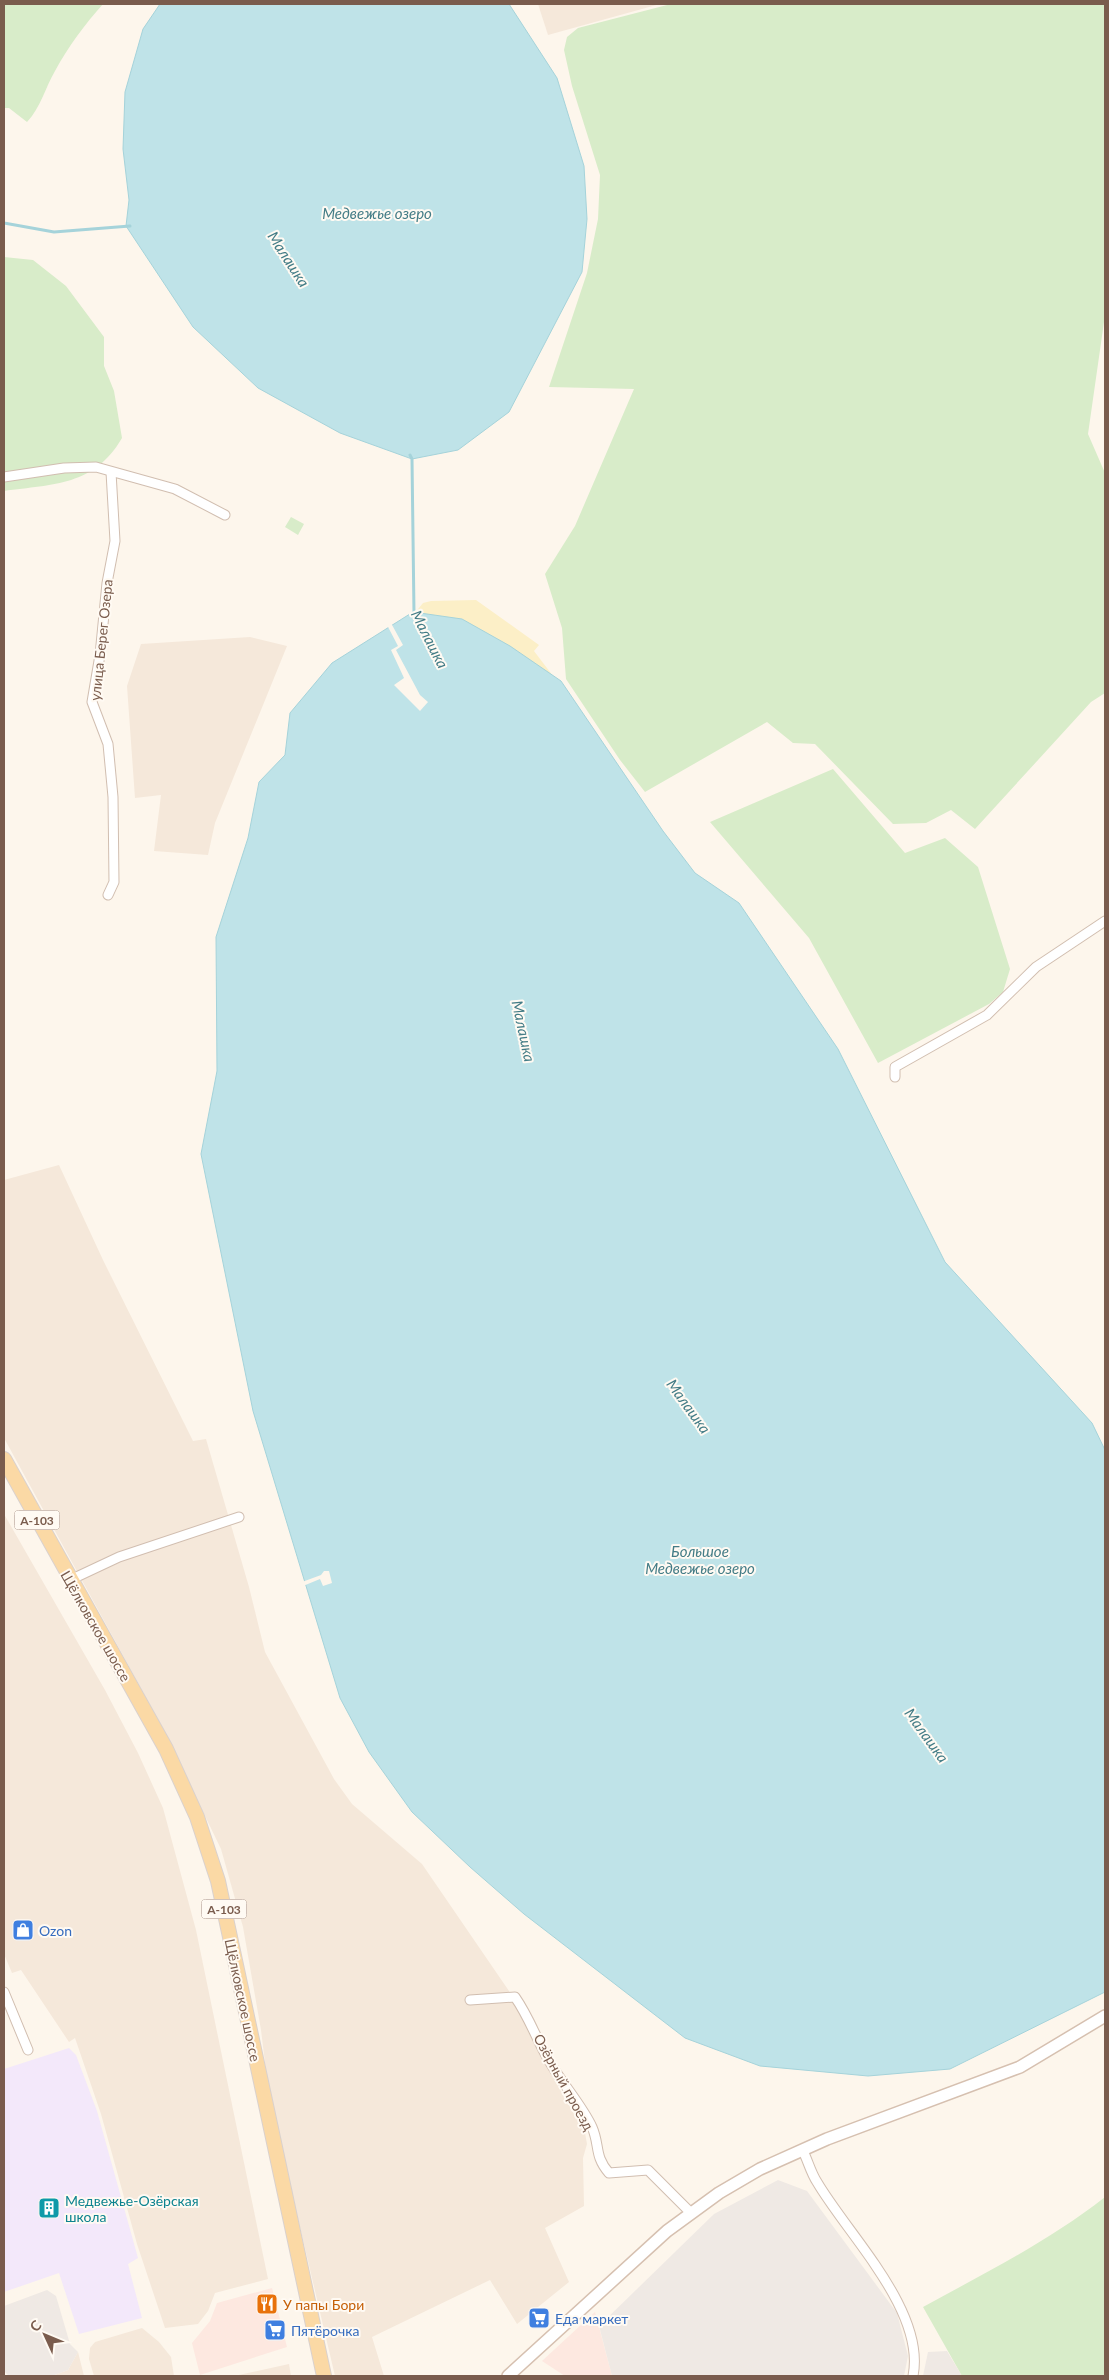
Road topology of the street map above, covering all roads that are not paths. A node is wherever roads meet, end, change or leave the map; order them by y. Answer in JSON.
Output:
{"nodes":[{"id":1,"x":110,"y":472,"type":"junction"},
{"id":2,"x":4,"y":477,"type":"edge"},
{"id":3,"x":225,"y":515,"type":"dead end"},
{"id":4,"x":108,"y":895,"type":"dead end"},
{"id":5,"x":1105,"y":921,"type":"edge"},
{"id":6,"x":895,"y":1077,"type":"dead end"},
{"id":7,"x":4,"y":1459,"type":"edge"},
{"id":8,"x":239,"y":1517,"type":"dead end"},
{"id":9,"x":70,"y":1580,"type":"junction"},
{"id":10,"x":4,"y":1992,"type":"edge"},
{"id":11,"x":470,"y":2000,"type":"dead end"},
{"id":12,"x":1105,"y":2016,"type":"edge"},
{"id":13,"x":28,"y":2050,"type":"dead end"},
{"id":14,"x":803,"y":2151,"type":"junction"},
{"id":15,"x":690,"y":2212,"type":"junction"},
{"id":16,"x":324,"y":2376,"type":"edge"},
{"id":17,"x":508,"y":2376,"type":"edge"},
{"id":18,"x":913,"y":2376,"type":"edge"}],
"edges":[{"from":1,"to":2,"type":"street"},
{"from":1,"to":3,"type":"street"},
{"from":1,"to":4,"type":"street","name":"улица Берег Озера"},
{"from":5,"to":6,"type":"street"},
{"from":7,"to":9,"type":"main road","name":"Щёлковское шоссе","number":"А-103"},
{"from":8,"to":9,"type":"street"},
{"from":9,"to":16,"type":"main road","name":"Щёлковское шоссе","number":"А-103"},
{"from":10,"to":13,"type":"street"},
{"from":11,"to":15,"type":"street","name":"Озёрный проезд"},
{"from":12,"to":14,"type":"main road"},
{"from":14,"to":15,"type":"main road"},
{"from":14,"to":18,"type":"street"},
{"from":15,"to":17,"type":"main road"}]}
